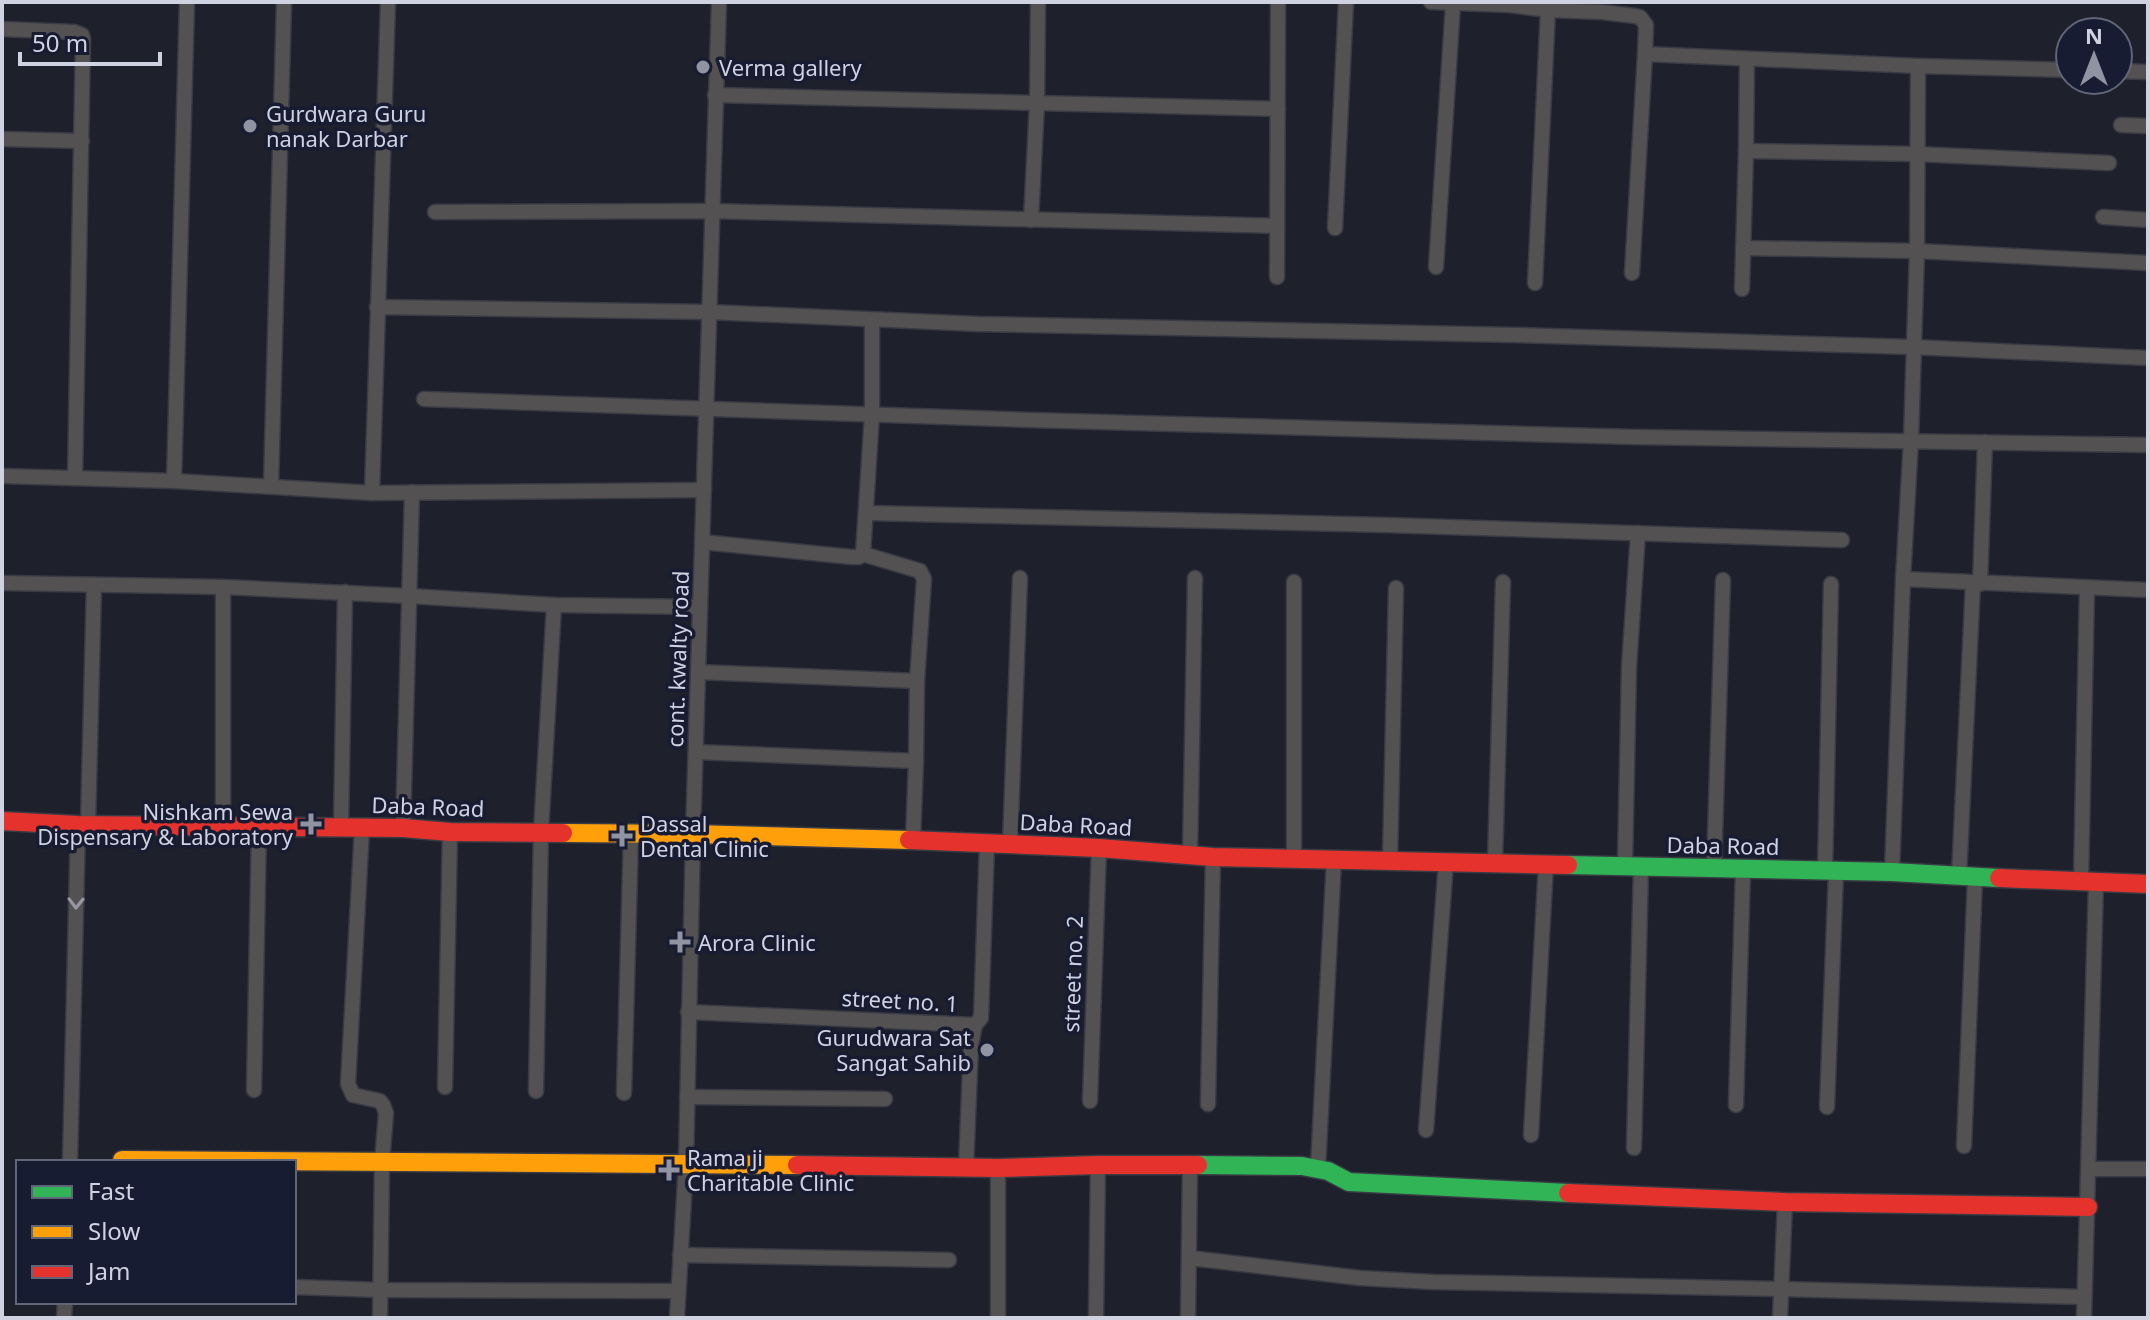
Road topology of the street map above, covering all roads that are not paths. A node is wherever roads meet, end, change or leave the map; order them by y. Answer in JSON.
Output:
{"nodes":[{"id":1,"x":187,"y":2,"type":"edge"},
{"id":2,"x":284,"y":2,"type":"edge"},
{"id":3,"x":388,"y":2,"type":"edge"},
{"id":4,"x":719,"y":2,"type":"edge"},
{"id":5,"x":1038,"y":2,"type":"edge"},
{"id":6,"x":1278,"y":2,"type":"edge"},
{"id":7,"x":1346,"y":2,"type":"edge"},
{"id":8,"x":1431,"y":2,"type":"edge"},
{"id":9,"x":1510,"y":3,"type":"edge"},
{"id":10,"x":1453,"y":4,"type":"edge"},
{"id":11,"x":1602,"y":7,"type":"edge"},
{"id":12,"x":1548,"y":10,"type":"junction"},
{"id":13,"x":2,"y":29,"type":"edge"},
{"id":14,"x":1645,"y":54,"type":"junction"},
{"id":15,"x":1747,"y":59,"type":"junction"},
{"id":16,"x":1918,"y":66,"type":"junction"},
{"id":17,"x":2054,"y":70,"type":"edge"},
{"id":18,"x":715,"y":95,"type":"junction"},
{"id":19,"x":1037,"y":103,"type":"junction"},
{"id":20,"x":1278,"y":109,"type":"junction"},
{"id":21,"x":2121,"y":125,"type":"dead end"},
{"id":22,"x":2148,"y":126,"type":"edge"},
{"id":23,"x":2,"y":139,"type":"edge"},
{"id":24,"x":82,"y":141,"type":"junction"},
{"id":25,"x":1746,"y":151,"type":"junction"},
{"id":26,"x":1916,"y":154,"type":"junction"},
{"id":27,"x":2109,"y":163,"type":"dead end"},
{"id":28,"x":712,"y":211,"type":"junction"},
{"id":29,"x":435,"y":212,"type":"dead end"},
{"id":30,"x":2103,"y":217,"type":"dead end"},
{"id":31,"x":1031,"y":220,"type":"junction"},
{"id":32,"x":2148,"y":220,"type":"edge"},
{"id":33,"x":1277,"y":226,"type":"junction"},
{"id":34,"x":1335,"y":228,"type":"dead end"},
{"id":35,"x":1743,"y":248,"type":"junction"},
{"id":36,"x":1917,"y":251,"type":"junction"},
{"id":37,"x":2148,"y":263,"type":"edge"},
{"id":38,"x":1436,"y":267,"type":"dead end"},
{"id":39,"x":1632,"y":273,"type":"dead end"},
{"id":40,"x":1277,"y":277,"type":"dead end"},
{"id":41,"x":1535,"y":283,"type":"dead end"},
{"id":42,"x":1742,"y":289,"type":"dead end"},
{"id":43,"x":377,"y":307,"type":"junction"},
{"id":44,"x":709,"y":312,"type":"junction"},
{"id":45,"x":872,"y":320,"type":"junction"},
{"id":46,"x":1913,"y":347,"type":"junction"},
{"id":47,"x":2148,"y":358,"type":"edge"},
{"id":48,"x":424,"y":399,"type":"dead end"},
{"id":49,"x":707,"y":409,"type":"junction"},
{"id":50,"x":872,"y":414,"type":"junction"},
{"id":51,"x":1911,"y":440,"type":"junction"},
{"id":52,"x":1985,"y":442,"type":"junction"},
{"id":53,"x":2148,"y":445,"type":"edge"},
{"id":54,"x":2,"y":476,"type":"edge"},
{"id":55,"x":75,"y":478,"type":"junction"},
{"id":56,"x":174,"y":481,"type":"junction"},
{"id":57,"x":271,"y":486,"type":"junction"},
{"id":58,"x":704,"y":490,"type":"junction"},
{"id":59,"x":412,"y":492,"type":"junction"},
{"id":60,"x":372,"y":493,"type":"junction"},
{"id":61,"x":867,"y":513,"type":"junction"},
{"id":62,"x":1638,"y":533,"type":"junction"},
{"id":63,"x":1842,"y":540,"type":"dead end"},
{"id":64,"x":702,"y":542,"type":"junction"},
{"id":65,"x":863,"y":554,"type":"junction"},
{"id":66,"x":1020,"y":578,"type":"dead end"},
{"id":67,"x":1195,"y":578,"type":"dead end"},
{"id":68,"x":1903,"y":579,"type":"junction"},
{"id":69,"x":1723,"y":580,"type":"dead end"},
{"id":70,"x":1294,"y":582,"type":"dead end"},
{"id":71,"x":1503,"y":582,"type":"dead end"},
{"id":72,"x":2,"y":583,"type":"edge"},
{"id":73,"x":1831,"y":584,"type":"dead end"},
{"id":74,"x":1976,"y":584,"type":"junction"},
{"id":75,"x":94,"y":585,"type":"junction"},
{"id":76,"x":223,"y":587,"type":"junction"},
{"id":77,"x":1396,"y":588,"type":"dead end"},
{"id":78,"x":2087,"y":588,"type":"junction"},
{"id":79,"x":2148,"y":590,"type":"edge"},
{"id":80,"x":345,"y":592,"type":"junction"},
{"id":81,"x":409,"y":596,"type":"junction"},
{"id":82,"x":554,"y":605,"type":"junction"},
{"id":83,"x":700,"y":607,"type":"junction"},
{"id":84,"x":698,"y":672,"type":"junction"},
{"id":85,"x":917,"y":681,"type":"junction"},
{"id":86,"x":696,"y":752,"type":"junction"},
{"id":87,"x":916,"y":761,"type":"junction"},
{"id":88,"x":2,"y":821,"type":"edge"},
{"id":89,"x":83,"y":825,"type":"junction"},
{"id":90,"x":223,"y":825,"type":"junction"},
{"id":91,"x":259,"y":827,"type":"junction"},
{"id":92,"x":341,"y":827,"type":"junction"},
{"id":93,"x":362,"y":828,"type":"junction"},
{"id":94,"x":403,"y":828,"type":"junction"},
{"id":95,"x":450,"y":832,"type":"junction"},
{"id":96,"x":541,"y":832,"type":"junction"},
{"id":97,"x":631,"y":834,"type":"junction"},
{"id":98,"x":693,"y":834,"type":"junction"},
{"id":99,"x":913,"y":840,"type":"junction"},
{"id":100,"x":987,"y":844,"type":"junction"},
{"id":101,"x":1010,"y":844,"type":"junction"},
{"id":102,"x":1099,"y":848,"type":"junction"},
{"id":103,"x":1190,"y":855,"type":"junction"},
{"id":104,"x":1213,"y":857,"type":"junction"},
{"id":105,"x":1294,"y":858,"type":"junction"},
{"id":106,"x":1334,"y":859,"type":"junction"},
{"id":107,"x":1390,"y":860,"type":"junction"},
{"id":108,"x":1446,"y":862,"type":"junction"},
{"id":109,"x":1495,"y":862,"type":"junction"},
{"id":110,"x":1546,"y":864,"type":"junction"},
{"id":111,"x":1633,"y":866,"type":"junction"},
{"id":112,"x":1714,"y":868,"type":"junction"},
{"id":113,"x":1743,"y":870,"type":"junction"},
{"id":114,"x":1831,"y":872,"type":"junction"},
{"id":115,"x":1892,"y":872,"type":"junction"},
{"id":116,"x":1967,"y":878,"type":"junction"},
{"id":117,"x":2088,"y":882,"type":"junction"},
{"id":118,"x":2148,"y":884,"type":"edge"},
{"id":119,"x":688,"y":1012,"type":"junction"},
{"id":120,"x":975,"y":1025,"type":"junction"},
{"id":121,"x":445,"y":1087,"type":"dead end"},
{"id":122,"x":254,"y":1090,"type":"dead end"},
{"id":123,"x":536,"y":1091,"type":"dead end"},
{"id":124,"x":624,"y":1093,"type":"dead end"},
{"id":125,"x":687,"y":1097,"type":"junction"},
{"id":126,"x":885,"y":1099,"type":"dead end"},
{"id":127,"x":1090,"y":1101,"type":"dead end"},
{"id":128,"x":1208,"y":1104,"type":"dead end"},
{"id":129,"x":1736,"y":1105,"type":"dead end"},
{"id":130,"x":1827,"y":1107,"type":"dead end"},
{"id":131,"x":1426,"y":1130,"type":"dead end"},
{"id":132,"x":1531,"y":1135,"type":"dead end"},
{"id":133,"x":1964,"y":1146,"type":"dead end"},
{"id":134,"x":1634,"y":1148,"type":"dead end"},
{"id":135,"x":70,"y":1160,"type":"edge"},
{"id":136,"x":296,"y":1161,"type":"edge"},
{"id":137,"x":382,"y":1162,"type":"junction"},
{"id":138,"x":686,"y":1163,"type":"junction"},
{"id":139,"x":1098,"y":1165,"type":"junction"},
{"id":140,"x":1190,"y":1166,"type":"junction"},
{"id":141,"x":966,"y":1167,"type":"junction"},
{"id":142,"x":998,"y":1168,"type":"junction"},
{"id":143,"x":1318,"y":1168,"type":"junction"},
{"id":144,"x":2089,"y":1169,"type":"junction"},
{"id":145,"x":2148,"y":1169,"type":"edge"},
{"id":146,"x":1785,"y":1202,"type":"junction"},
{"id":147,"x":2088,"y":1207,"type":"junction"},
{"id":148,"x":680,"y":1255,"type":"junction"},
{"id":149,"x":1190,"y":1258,"type":"junction"},
{"id":150,"x":949,"y":1260,"type":"dead end"},
{"id":151,"x":296,"y":1287,"type":"edge"},
{"id":152,"x":1781,"y":1289,"type":"junction"},
{"id":153,"x":381,"y":1290,"type":"junction"},
{"id":154,"x":678,"y":1291,"type":"junction"},
{"id":155,"x":2084,"y":1297,"type":"junction"},
{"id":156,"x":380,"y":1318,"type":"edge"},
{"id":157,"x":677,"y":1318,"type":"edge"},
{"id":158,"x":998,"y":1318,"type":"edge"},
{"id":159,"x":1096,"y":1318,"type":"edge"},
{"id":160,"x":1188,"y":1318,"type":"edge"},
{"id":161,"x":1780,"y":1318,"type":"edge"},
{"id":162,"x":2084,"y":1318,"type":"edge"}],
"edges":[{"from":1,"to":56,"type":"street"},
{"from":2,"to":57,"type":"street"},
{"from":3,"to":43,"type":"street"},
{"from":4,"to":18,"type":"street","name":"cont. kwalty road"},
{"from":5,"to":19,"type":"street"},
{"from":6,"to":20,"type":"street"},
{"from":7,"to":34,"type":"street"},
{"from":8,"to":10,"type":"street"},
{"from":9,"to":10,"type":"street"},
{"from":9,"to":12,"type":"street"},
{"from":10,"to":38,"type":"street"},
{"from":11,"to":12,"type":"street"},
{"from":11,"to":14,"type":"street"},
{"from":12,"to":41,"type":"street"},
{"from":13,"to":24,"type":"street"},
{"from":14,"to":15,"type":"street"},
{"from":14,"to":39,"type":"street"},
{"from":15,"to":16,"type":"street"},
{"from":15,"to":25,"type":"street"},
{"from":16,"to":17,"type":"street"},
{"from":16,"to":26,"type":"street"},
{"from":18,"to":19,"type":"street"},
{"from":18,"to":28,"type":"street","name":"cont. kwalty road"},
{"from":19,"to":20,"type":"street"},
{"from":19,"to":31,"type":"street"},
{"from":20,"to":33,"type":"street"},
{"from":21,"to":22,"type":"street"},
{"from":23,"to":24,"type":"street"},
{"from":24,"to":55,"type":"street"},
{"from":25,"to":26,"type":"street"},
{"from":25,"to":35,"type":"street"},
{"from":26,"to":27,"type":"street"},
{"from":26,"to":36,"type":"street"},
{"from":28,"to":29,"type":"street"},
{"from":28,"to":31,"type":"street"},
{"from":28,"to":44,"type":"street","name":"cont. kwalty road"},
{"from":30,"to":32,"type":"street"},
{"from":31,"to":33,"type":"street"},
{"from":33,"to":40,"type":"street"},
{"from":35,"to":36,"type":"street"},
{"from":35,"to":42,"type":"street"},
{"from":36,"to":37,"type":"street"},
{"from":36,"to":46,"type":"street"},
{"from":43,"to":44,"type":"street"},
{"from":43,"to":60,"type":"street"},
{"from":44,"to":45,"type":"street"},
{"from":44,"to":49,"type":"street","name":"cont. kwalty road"},
{"from":45,"to":46,"type":"street"},
{"from":45,"to":50,"type":"street"},
{"from":46,"to":47,"type":"street"},
{"from":46,"to":51,"type":"street"},
{"from":48,"to":49,"type":"street"},
{"from":49,"to":50,"type":"street"},
{"from":49,"to":58,"type":"street","name":"cont. kwalty road"},
{"from":50,"to":51,"type":"street"},
{"from":50,"to":61,"type":"street"},
{"from":51,"to":52,"type":"street"},
{"from":51,"to":68,"type":"street"},
{"from":52,"to":53,"type":"street"},
{"from":52,"to":74,"type":"street"},
{"from":54,"to":55,"type":"street"},
{"from":55,"to":56,"type":"street"},
{"from":56,"to":57,"type":"street"},
{"from":57,"to":60,"type":"street"},
{"from":58,"to":59,"type":"street"},
{"from":58,"to":64,"type":"street","name":"cont. kwalty road"},
{"from":59,"to":60,"type":"street"},
{"from":59,"to":81,"type":"street"},
{"from":61,"to":62,"type":"street"},
{"from":61,"to":65,"type":"street"},
{"from":62,"to":63,"type":"street"},
{"from":62,"to":111,"type":"street"},
{"from":64,"to":65,"type":"street"},
{"from":64,"to":83,"type":"street","name":"cont. kwalty road"},
{"from":65,"to":85,"type":"street"},
{"from":66,"to":101,"type":"street"},
{"from":67,"to":103,"type":"street"},
{"from":68,"to":74,"type":"street"},
{"from":68,"to":115,"type":"street"},
{"from":69,"to":112,"type":"street"},
{"from":70,"to":105,"type":"street"},
{"from":71,"to":109,"type":"street"},
{"from":72,"to":75,"type":"street"},
{"from":73,"to":114,"type":"street"},
{"from":74,"to":78,"type":"street"},
{"from":74,"to":116,"type":"street"},
{"from":75,"to":76,"type":"street"},
{"from":75,"to":89,"type":"street"},
{"from":76,"to":80,"type":"street"},
{"from":76,"to":90,"type":"street"},
{"from":77,"to":107,"type":"street"},
{"from":78,"to":79,"type":"street"},
{"from":78,"to":117,"type":"street"},
{"from":80,"to":81,"type":"street"},
{"from":80,"to":92,"type":"street"},
{"from":81,"to":82,"type":"street"},
{"from":81,"to":94,"type":"street"},
{"from":82,"to":83,"type":"street"},
{"from":82,"to":96,"type":"street"},
{"from":83,"to":84,"type":"street","name":"cont. kwalty road"},
{"from":84,"to":85,"type":"street"},
{"from":84,"to":86,"type":"street","name":"cont. kwalty road"},
{"from":85,"to":87,"type":"street"},
{"from":86,"to":87,"type":"street"},
{"from":86,"to":98,"type":"street","name":"cont. kwalty road"},
{"from":87,"to":99,"type":"street"},
{"from":88,"to":89,"type":"street","name":"Daba Road"},
{"from":89,"to":90,"type":"street","name":"Daba Road"},
{"from":89,"to":135,"type":"street","one_way":true},
{"from":90,"to":91,"type":"street","name":"Daba Road"},
{"from":91,"to":92,"type":"street","name":"Daba Road"},
{"from":91,"to":122,"type":"street"},
{"from":92,"to":93,"type":"street","name":"Daba Road"},
{"from":93,"to":94,"type":"street","name":"Daba Road"},
{"from":93,"to":137,"type":"street"},
{"from":94,"to":95,"type":"street","name":"Daba Road"},
{"from":95,"to":96,"type":"street","name":"Daba Road"},
{"from":95,"to":121,"type":"street"},
{"from":96,"to":97,"type":"street","name":"Daba Road"},
{"from":96,"to":123,"type":"street"},
{"from":97,"to":98,"type":"street","name":"Daba Road"},
{"from":97,"to":124,"type":"street"},
{"from":98,"to":99,"type":"street","name":"Daba Road"},
{"from":98,"to":119,"type":"street","name":"cont. kwalty road"},
{"from":99,"to":100,"type":"street","name":"Daba Road"},
{"from":100,"to":101,"type":"street","name":"Daba Road"},
{"from":100,"to":120,"type":"street","name":"street no. 1"},
{"from":101,"to":102,"type":"street","name":"Daba Road"},
{"from":102,"to":103,"type":"street","name":"Daba Road"},
{"from":102,"to":127,"type":"street","name":"street no. 2"},
{"from":103,"to":104,"type":"street","name":"Daba Road"},
{"from":104,"to":105,"type":"street","name":"Daba Road"},
{"from":104,"to":128,"type":"street"},
{"from":105,"to":106,"type":"street","name":"Daba Road"},
{"from":106,"to":107,"type":"street","name":"Daba Road"},
{"from":106,"to":143,"type":"street"},
{"from":107,"to":108,"type":"street","name":"Daba Road"},
{"from":108,"to":109,"type":"street","name":"Daba Road"},
{"from":108,"to":131,"type":"street"},
{"from":109,"to":110,"type":"street","name":"Daba Road"},
{"from":110,"to":111,"type":"street","name":"Daba Road"},
{"from":110,"to":132,"type":"street"},
{"from":111,"to":112,"type":"street","name":"Daba Road"},
{"from":111,"to":134,"type":"street"},
{"from":112,"to":113,"type":"street","name":"Daba Road"},
{"from":113,"to":114,"type":"street","name":"Daba Road"},
{"from":113,"to":129,"type":"street"},
{"from":114,"to":115,"type":"street","name":"Daba Road"},
{"from":114,"to":130,"type":"street"},
{"from":115,"to":116,"type":"street","name":"Daba Road"},
{"from":116,"to":117,"type":"street","name":"Daba Road"},
{"from":116,"to":133,"type":"street"},
{"from":117,"to":118,"type":"street","name":"Daba Road"},
{"from":117,"to":144,"type":"street"},
{"from":119,"to":120,"type":"street","name":"street no. 1"},
{"from":119,"to":125,"type":"street","name":"cont. kwalty road"},
{"from":120,"to":141,"type":"street"},
{"from":125,"to":126,"type":"street"},
{"from":125,"to":138,"type":"street","name":"cont. kwalty road"},
{"from":136,"to":137,"type":"street"},
{"from":137,"to":138,"type":"street"},
{"from":137,"to":153,"type":"street"},
{"from":138,"to":141,"type":"street"},
{"from":138,"to":148,"type":"street","name":"cont. kwalty road"},
{"from":139,"to":140,"type":"street"},
{"from":139,"to":142,"type":"street"},
{"from":139,"to":159,"type":"street"},
{"from":140,"to":143,"type":"street"},
{"from":140,"to":149,"type":"street"},
{"from":141,"to":142,"type":"street"},
{"from":142,"to":158,"type":"street"},
{"from":143,"to":146,"type":"street"},
{"from":144,"to":145,"type":"street"},
{"from":144,"to":147,"type":"street"},
{"from":146,"to":147,"type":"street"},
{"from":146,"to":152,"type":"street"},
{"from":147,"to":155,"type":"street"},
{"from":148,"to":150,"type":"street"},
{"from":148,"to":154,"type":"street","name":"cont. kwalty road"},
{"from":149,"to":152,"type":"street"},
{"from":149,"to":160,"type":"street"},
{"from":151,"to":153,"type":"street"},
{"from":152,"to":155,"type":"street"},
{"from":152,"to":161,"type":"street"},
{"from":153,"to":154,"type":"street"},
{"from":153,"to":156,"type":"street"},
{"from":154,"to":157,"type":"street","name":"cont. kwalty road"},
{"from":155,"to":162,"type":"street"}]}
